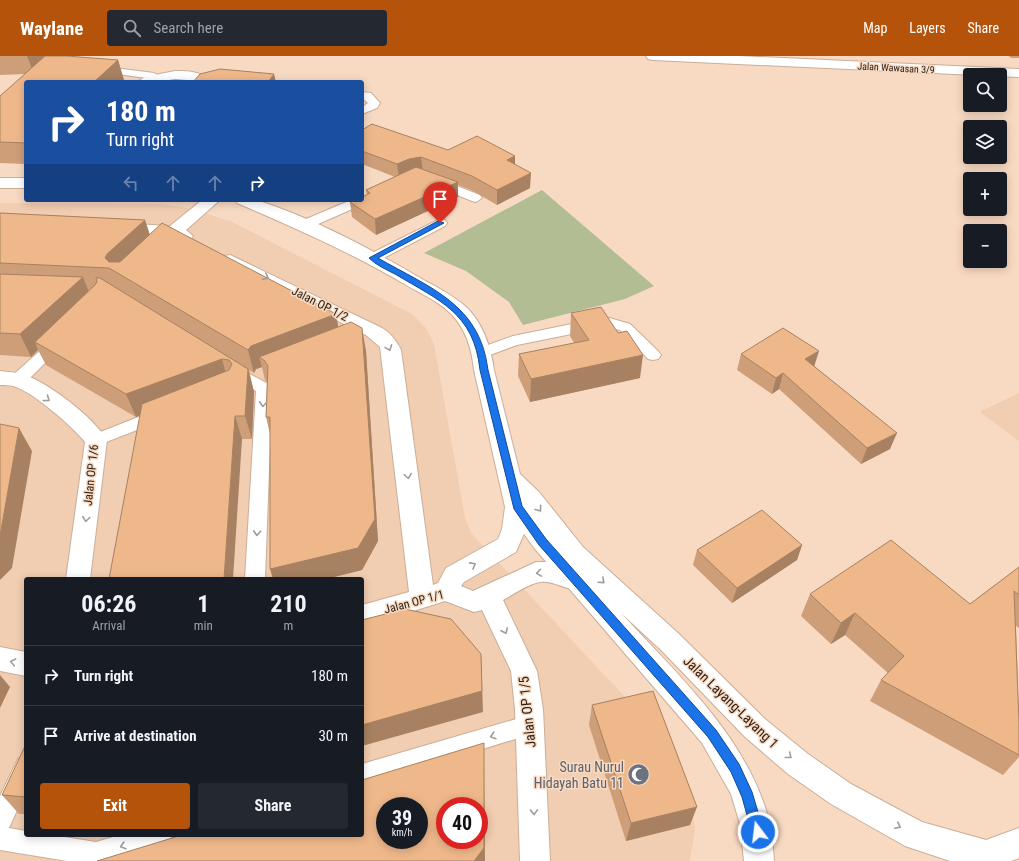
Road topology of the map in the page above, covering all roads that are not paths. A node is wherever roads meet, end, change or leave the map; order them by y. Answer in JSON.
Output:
{"nodes":[{"id":1,"x":653,"y":56,"type":"edge"},
{"id":2,"x":92,"y":68,"type":"edge"},
{"id":3,"x":1019,"y":73,"type":"edge"},
{"id":4,"x":149,"y":79,"type":"edge"},
{"id":5,"x":202,"y":80,"type":"edge"},
{"id":6,"x":364,"y":94,"type":"edge"},
{"id":7,"x":364,"y":110,"type":"edge"},
{"id":8,"x":422,"y":177,"type":"edge"},
{"id":9,"x":0,"y":183,"type":"edge"},
{"id":10,"x":24,"y":183,"type":"edge"},
{"id":11,"x":375,"y":194,"type":"edge"},
{"id":12,"x":476,"y":198,"type":"dead end"},
{"id":13,"x":364,"y":199,"type":"edge"},
{"id":14,"x":210,"y":202,"type":"edge"},
{"id":15,"x":248,"y":202,"type":"edge"},
{"id":16,"x":357,"y":202,"type":"edge"},
{"id":17,"x":440,"y":223,"type":"dead end"},
{"id":18,"x":304,"y":225,"type":"junction"},
{"id":19,"x":95,"y":227,"type":"edge"},
{"id":20,"x":168,"y":237,"type":"junction"},
{"id":21,"x":373,"y":258,"type":"junction"},
{"id":22,"x":69,"y":331,"type":"edge"},
{"id":23,"x":482,"y":353,"type":"junction"},
{"id":24,"x":653,"y":355,"type":"dead end"},
{"id":25,"x":218,"y":361,"type":"edge"},
{"id":26,"x":9,"y":379,"type":"edge"},
{"id":27,"x":170,"y":411,"type":"edge"},
{"id":28,"x":96,"y":440,"type":"junction"},
{"id":29,"x":512,"y":480,"type":"junction"},
{"id":30,"x":517,"y":507,"type":"junction"},
{"id":31,"x":78,"y":577,"type":"edge"},
{"id":32,"x":254,"y":577,"type":"edge"},
{"id":33,"x":577,"y":581,"type":"junction"},
{"id":34,"x":446,"y":591,"type":"junction"},
{"id":35,"x":488,"y":595,"type":"junction"},
{"id":36,"x":422,"y":598,"type":"junction"},
{"id":37,"x":364,"y":615,"type":"edge"},
{"id":38,"x":0,"y":658,"type":"edge"},
{"id":39,"x":24,"y":664,"type":"edge"},
{"id":40,"x":530,"y":725,"type":"junction"},
{"id":41,"x":24,"y":770,"type":"edge"},
{"id":42,"x":364,"y":774,"type":"edge"},
{"id":43,"x":0,"y":821,"type":"edge"},
{"id":44,"x":153,"y":837,"type":"edge"},
{"id":45,"x":0,"y":838,"type":"edge"},
{"id":46,"x":1019,"y":843,"type":"edge"},
{"id":47,"x":535,"y":861,"type":"edge"},
{"id":48,"x":759,"y":861,"type":"edge"}],
"edges":[{"from":1,"to":3,"type":"street","name":"Jalan Wawasan 3/9"},
{"from":2,"to":4,"type":"lane"},
{"from":4,"to":5,"type":"street"},
{"from":6,"to":7,"type":"lane"},
{"from":8,"to":12,"type":"lane"},
{"from":9,"to":10,"type":"street"},
{"from":11,"to":13,"type":"lane"},
{"from":14,"to":20,"type":"street"},
{"from":15,"to":18,"type":"street"},
{"from":16,"to":18,"type":"lane"},
{"from":17,"to":21,"type":"lane"},
{"from":18,"to":21,"type":"street"},
{"from":19,"to":20,"type":"street","name":"Jalan OP 1/2"},
{"from":20,"to":36,"type":"street","name":"Jalan OP 1/2","one_way":true},
{"from":21,"to":23,"type":"street"},
{"from":22,"to":26,"type":"lane"},
{"from":23,"to":24,"type":"lane"},
{"from":23,"to":29,"type":"street"},
{"from":25,"to":32,"type":"lane","one_way":true},
{"from":26,"to":28,"type":"street","name":"Jalan OP 1/6","one_way":true},
{"from":27,"to":28,"type":"lane"},
{"from":28,"to":31,"type":"street","name":"Jalan OP 1/6","one_way":true},
{"from":29,"to":30,"type":"street"},
{"from":29,"to":46,"type":"street","name":"Jalan Layang-Layang 1","one_way":true},
{"from":30,"to":33,"type":"street"},
{"from":34,"to":30,"type":"street","one_way":true},
{"from":33,"to":35,"type":"street","name":"Jalan OP 1/1","one_way":true},
{"from":33,"to":48,"type":"street"},
{"from":34,"to":35,"type":"street","name":"Jalan OP 1/1"},
{"from":34,"to":36,"type":"street","name":"Jalan OP 1/1"},
{"from":35,"to":40,"type":"street","name":"Jalan OP 1/5","one_way":true},
{"from":36,"to":37,"type":"street","name":"Jalan OP 1/1"},
{"from":39,"to":38,"type":"street","one_way":true},
{"from":40,"to":42,"type":"lane","one_way":true},
{"from":40,"to":47,"type":"street","name":"Jalan OP 1/5","one_way":true},
{"from":41,"to":43,"type":"lane"},
{"from":44,"to":45,"type":"lane","one_way":true}]}
